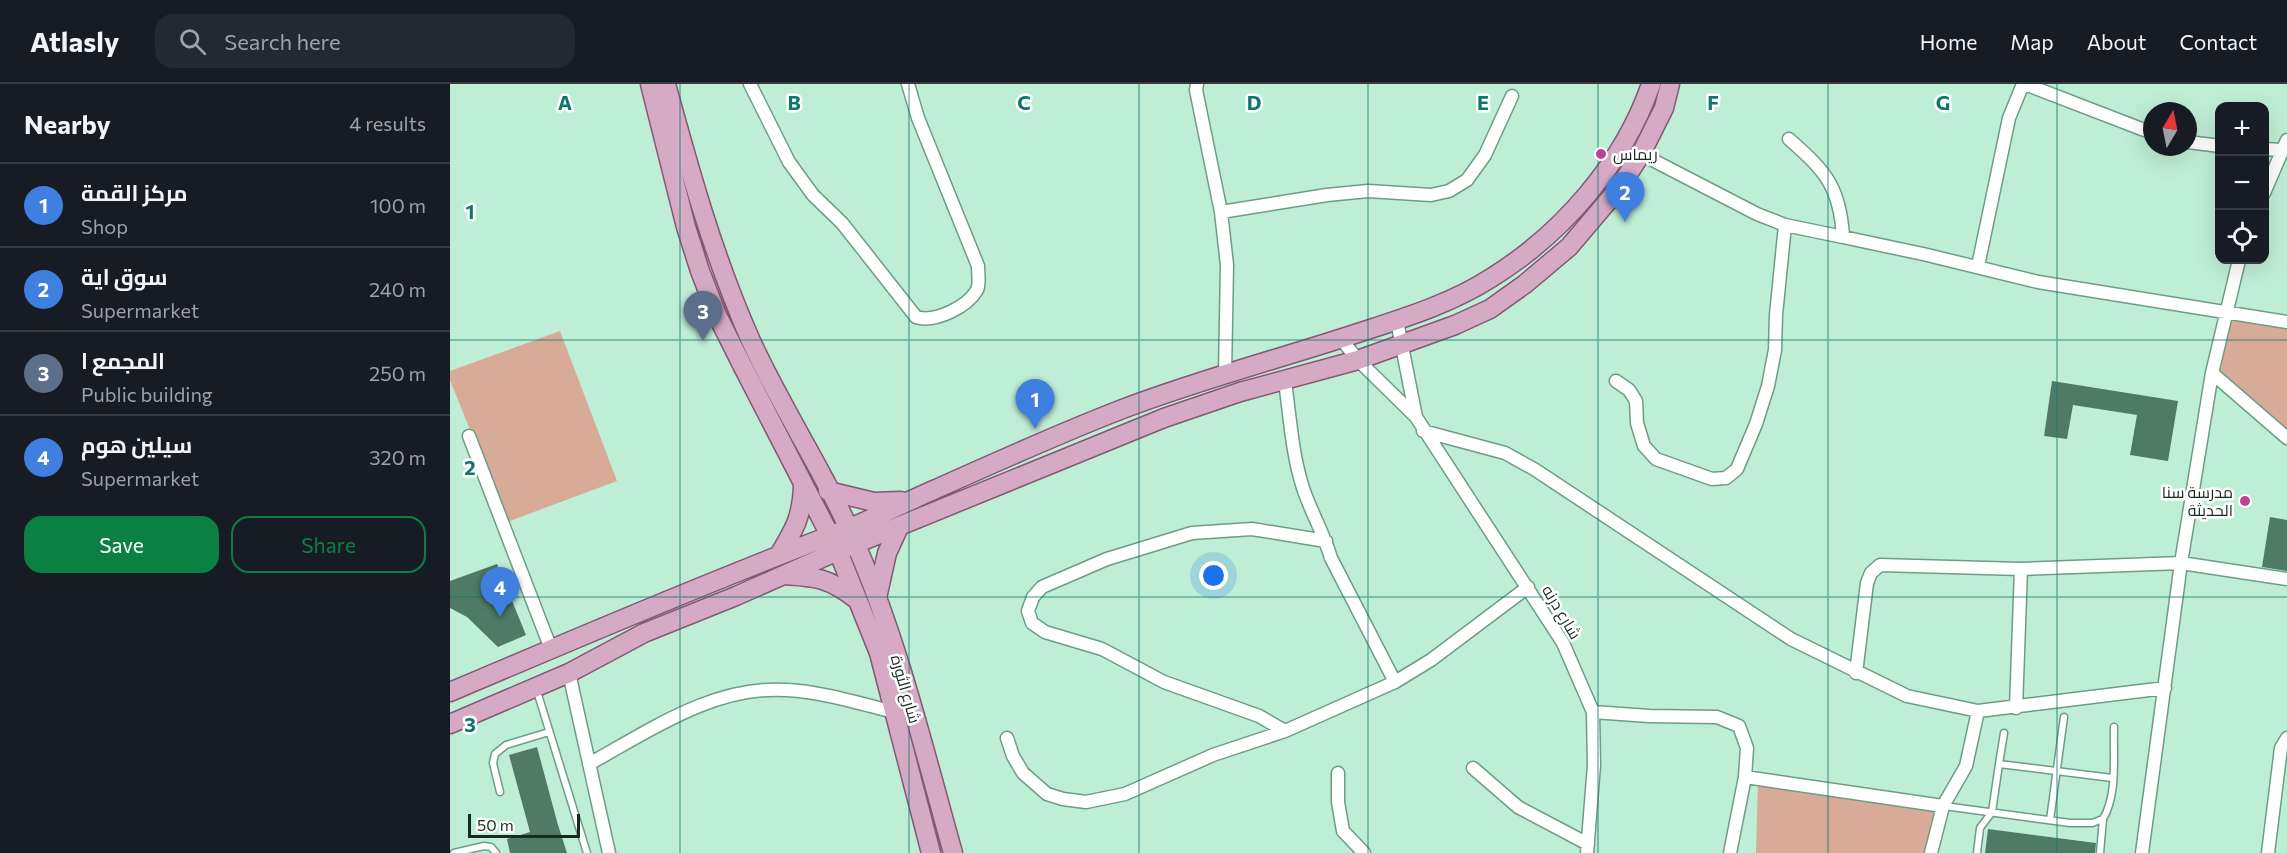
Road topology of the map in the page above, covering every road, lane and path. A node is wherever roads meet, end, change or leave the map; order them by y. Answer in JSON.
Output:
{"nodes":[{"id":1,"x":650,"y":84,"type":"edge"},
{"id":2,"x":666,"y":84,"type":"edge"},
{"id":3,"x":750,"y":84,"type":"edge"},
{"id":4,"x":908,"y":84,"type":"edge"},
{"id":5,"x":1197,"y":84,"type":"edge"},
{"id":6,"x":1651,"y":84,"type":"edge"},
{"id":7,"x":1670,"y":84,"type":"edge"},
{"id":8,"x":2024,"y":84,"type":"edge"},
{"id":9,"x":1512,"y":96,"type":"dead end"},
{"id":10,"x":2143,"y":130,"type":"edge"},
{"id":11,"x":1789,"y":139,"type":"dead end"},
{"id":12,"x":2197,"y":143,"type":"edge"},
{"id":13,"x":2215,"y":145,"type":"edge"},
{"id":14,"x":2285,"y":145,"type":"edge"},
{"id":15,"x":2269,"y":148,"type":"edge"},
{"id":16,"x":1641,"y":154,"type":"junction"},
{"id":17,"x":2269,"y":183,"type":"edge"},
{"id":18,"x":1221,"y":212,"type":"junction"},
{"id":19,"x":1785,"y":225,"type":"junction"},
{"id":20,"x":1843,"y":237,"type":"junction"},
{"id":21,"x":2238,"y":264,"type":"edge"},
{"id":22,"x":720,"y":267,"type":"junction"},
{"id":23,"x":1978,"y":267,"type":"junction"},
{"id":24,"x":700,"y":271,"type":"junction"},
{"id":25,"x":2226,"y":313,"type":"junction"},
{"id":26,"x":1397,"y":321,"type":"junction"},
{"id":27,"x":2287,"y":322,"type":"edge"},
{"id":28,"x":1341,"y":339,"type":"junction"},
{"id":29,"x":1402,"y":345,"type":"junction"},
{"id":30,"x":1358,"y":360,"type":"junction"},
{"id":31,"x":2212,"y":373,"type":"junction"},
{"id":32,"x":1225,"y":374,"type":"junction"},
{"id":33,"x":1616,"y":381,"type":"dead end"},
{"id":34,"x":1285,"y":382,"type":"junction"},
{"id":35,"x":1416,"y":417,"type":"junction"},
{"id":36,"x":1423,"y":431,"type":"junction"},
{"id":37,"x":469,"y":436,"type":"dead end"},
{"id":38,"x":2287,"y":438,"type":"edge"},
{"id":39,"x":803,"y":483,"type":"junction"},
{"id":40,"x":828,"y":491,"type":"junction"},
{"id":41,"x":909,"y":501,"type":"junction"},
{"id":42,"x":899,"y":527,"type":"junction"},
{"id":43,"x":852,"y":537,"type":"junction"},
{"id":44,"x":1326,"y":541,"type":"junction"},
{"id":45,"x":833,"y":543,"type":"junction"},
{"id":46,"x":779,"y":555,"type":"junction"},
{"id":47,"x":2181,"y":563,"type":"junction"},
{"id":48,"x":2021,"y":569,"type":"junction"},
{"id":49,"x":783,"y":575,"type":"junction"},
{"id":50,"x":2287,"y":579,"type":"edge"},
{"id":51,"x":1528,"y":587,"type":"junction"},
{"id":52,"x":877,"y":598,"type":"junction"},
{"id":53,"x":856,"y":599,"type":"junction"},
{"id":54,"x":551,"y":649,"type":"junction"},
{"id":55,"x":1856,"y":673,"type":"junction"},
{"id":56,"x":568,"y":674,"type":"junction"},
{"id":57,"x":1395,"y":682,"type":"junction"},
{"id":58,"x":536,"y":687,"type":"junction"},
{"id":59,"x":2165,"y":688,"type":"junction"},
{"id":60,"x":450,"y":692,"type":"edge"},
{"id":61,"x":2016,"y":708,"type":"junction"},
{"id":62,"x":1978,"y":711,"type":"junction"},
{"id":63,"x":894,"y":712,"type":"junction"},
{"id":64,"x":1593,"y":712,"type":"junction"},
{"id":65,"x":2064,"y":717,"type":"dead end"},
{"id":66,"x":450,"y":724,"type":"edge"},
{"id":67,"x":2114,"y":727,"type":"dead end"},
{"id":68,"x":1285,"y":731,"type":"junction"},
{"id":69,"x":549,"y":732,"type":"junction"},
{"id":70,"x":2004,"y":733,"type":"dead end"},
{"id":71,"x":1007,"y":738,"type":"dead end"},
{"id":72,"x":2287,"y":738,"type":"edge"},
{"id":73,"x":589,"y":764,"type":"junction"},
{"id":74,"x":1999,"y":764,"type":"junction"},
{"id":75,"x":1473,"y":768,"type":"dead end"},
{"id":76,"x":2057,"y":771,"type":"junction"},
{"id":77,"x":1338,"y":773,"type":"dead end"},
{"id":78,"x":1745,"y":777,"type":"junction"},
{"id":79,"x":2112,"y":778,"type":"junction"},
{"id":80,"x":500,"y":792,"type":"dead end"},
{"id":81,"x":1943,"y":806,"type":"junction"},
{"id":82,"x":1992,"y":812,"type":"junction"},
{"id":83,"x":2103,"y":819,"type":"junction"},
{"id":84,"x":2049,"y":820,"type":"junction"},
{"id":85,"x":1587,"y":848,"type":"edge"},
{"id":86,"x":454,"y":853,"type":"edge"},
{"id":87,"x":496,"y":853,"type":"edge"},
{"id":88,"x":587,"y":853,"type":"edge"},
{"id":89,"x":609,"y":853,"type":"edge"},
{"id":90,"x":931,"y":853,"type":"edge"},
{"id":91,"x":953,"y":853,"type":"edge"},
{"id":92,"x":1364,"y":853,"type":"edge"},
{"id":93,"x":1730,"y":853,"type":"edge"},
{"id":94,"x":1931,"y":853,"type":"edge"},
{"id":95,"x":1977,"y":853,"type":"edge"},
{"id":96,"x":2100,"y":853,"type":"edge"},
{"id":97,"x":2142,"y":853,"type":"edge"},
{"id":98,"x":2268,"y":853,"type":"edge"}],
"edges":[{"from":1,"to":24,"type":"main road","name":"شارع الثورة"},
{"from":2,"to":22,"type":"main road","name":"شارع الثورة"},
{"from":3,"to":4,"type":"street"},
{"from":5,"to":18,"type":"street"},
{"from":6,"to":26,"type":"main road"},
{"from":7,"to":16,"type":"main road"},
{"from":8,"to":10,"type":"street"},
{"from":8,"to":23,"type":"street"},
{"from":9,"to":18,"type":"street"},
{"from":11,"to":20,"type":"street"},
{"from":12,"to":13,"type":"street"},
{"from":14,"to":15,"type":"street"},
{"from":14,"to":17,"type":"street"},
{"from":16,"to":19,"type":"street"},
{"from":16,"to":29,"type":"main road"},
{"from":18,"to":32,"type":"street"},
{"from":19,"to":20,"type":"street"},
{"from":19,"to":33,"type":"street"},
{"from":20,"to":23,"type":"street"},
{"from":21,"to":25,"type":"street"},
{"from":22,"to":24,"type":"main road"},
{"from":22,"to":40,"type":"main road","name":"شارع الثورة"},
{"from":23,"to":25,"type":"street"},
{"from":24,"to":39,"type":"main road","name":"شارع الثورة"},
{"from":25,"to":27,"type":"street"},
{"from":25,"to":31,"type":"street"},
{"from":26,"to":28,"type":"main road"},
{"from":26,"to":29,"type":"street","name":"شارع درنه"},
{"from":28,"to":30,"type":"street","name":"شارع درنه"},
{"from":28,"to":32,"type":"main road"},
{"from":29,"to":30,"type":"main road"},
{"from":29,"to":35,"type":"street","name":"شارع درنه"},
{"from":30,"to":34,"type":"main road"},
{"from":30,"to":35,"type":"street","name":"شارع درنه"},
{"from":31,"to":38,"type":"street"},
{"from":31,"to":47,"type":"street"},
{"from":32,"to":41,"type":"main road"},
{"from":34,"to":42,"type":"main road"},
{"from":34,"to":44,"type":"street"},
{"from":35,"to":36,"type":"street","name":"شارع درنه"},
{"from":36,"to":51,"type":"street","name":"شارع درنه"},
{"from":36,"to":55,"type":"street"},
{"from":37,"to":54,"type":"street"},
{"from":39,"to":45,"type":"main road","name":"شارع الثورة"},
{"from":39,"to":46,"type":"main road"},
{"from":40,"to":41,"type":"main road"},
{"from":40,"to":43,"type":"main road","name":"شارع الثورة"},
{"from":41,"to":43,"type":"main road"},
{"from":42,"to":43,"type":"main road"},
{"from":42,"to":52,"type":"main road"},
{"from":43,"to":45,"type":"main road"},
{"from":43,"to":52,"type":"main road","name":"شارع الثورة"},
{"from":44,"to":57,"type":"street"},
{"from":44,"to":68,"type":"street"},
{"from":45,"to":46,"type":"main road"},
{"from":45,"to":49,"type":"main road"},
{"from":45,"to":53,"type":"main road","name":"شارع الثورة"},
{"from":46,"to":54,"type":"main road"},
{"from":47,"to":48,"type":"street"},
{"from":47,"to":50,"type":"street"},
{"from":47,"to":59,"type":"street"},
{"from":48,"to":55,"type":"street"},
{"from":48,"to":61,"type":"street"},
{"from":49,"to":53,"type":"main road"},
{"from":49,"to":56,"type":"main road"},
{"from":51,"to":57,"type":"street"},
{"from":51,"to":64,"type":"street","name":"شارع درنه"},
{"from":52,"to":91,"type":"main road","name":"شارع الثورة"},
{"from":53,"to":63,"type":"main road","name":"شارع الثورة"},
{"from":54,"to":60,"type":"main road"},
{"from":55,"to":62,"type":"street"},
{"from":56,"to":58,"type":"main road"},
{"from":56,"to":73,"type":"street"},
{"from":57,"to":68,"type":"street"},
{"from":58,"to":66,"type":"main road"},
{"from":58,"to":69,"type":"lane"},
{"from":59,"to":61,"type":"street"},
{"from":59,"to":97,"type":"street"},
{"from":61,"to":62,"type":"street"},
{"from":62,"to":81,"type":"street"},
{"from":63,"to":73,"type":"street"},
{"from":63,"to":90,"type":"main road","name":"شارع الثورة"},
{"from":64,"to":78,"type":"street"},
{"from":64,"to":85,"type":"street","name":"شارع درنه"},
{"from":65,"to":76,"type":"lane"},
{"from":67,"to":79,"type":"lane"},
{"from":68,"to":71,"type":"street"},
{"from":69,"to":80,"type":"lane"},
{"from":69,"to":88,"type":"lane"},
{"from":70,"to":74,"type":"lane"},
{"from":72,"to":98,"type":"street"},
{"from":73,"to":89,"type":"street"},
{"from":74,"to":76,"type":"lane"},
{"from":74,"to":82,"type":"lane"},
{"from":75,"to":85,"type":"street"},
{"from":76,"to":79,"type":"lane"},
{"from":76,"to":84,"type":"lane"},
{"from":77,"to":92,"type":"street"},
{"from":78,"to":81,"type":"street"},
{"from":78,"to":93,"type":"street"},
{"from":79,"to":83,"type":"lane"},
{"from":81,"to":82,"type":"lane"},
{"from":81,"to":94,"type":"street"},
{"from":82,"to":84,"type":"lane"},
{"from":82,"to":95,"type":"lane"},
{"from":83,"to":84,"type":"lane"},
{"from":83,"to":96,"type":"lane"},
{"from":86,"to":87,"type":"lane"}]}
